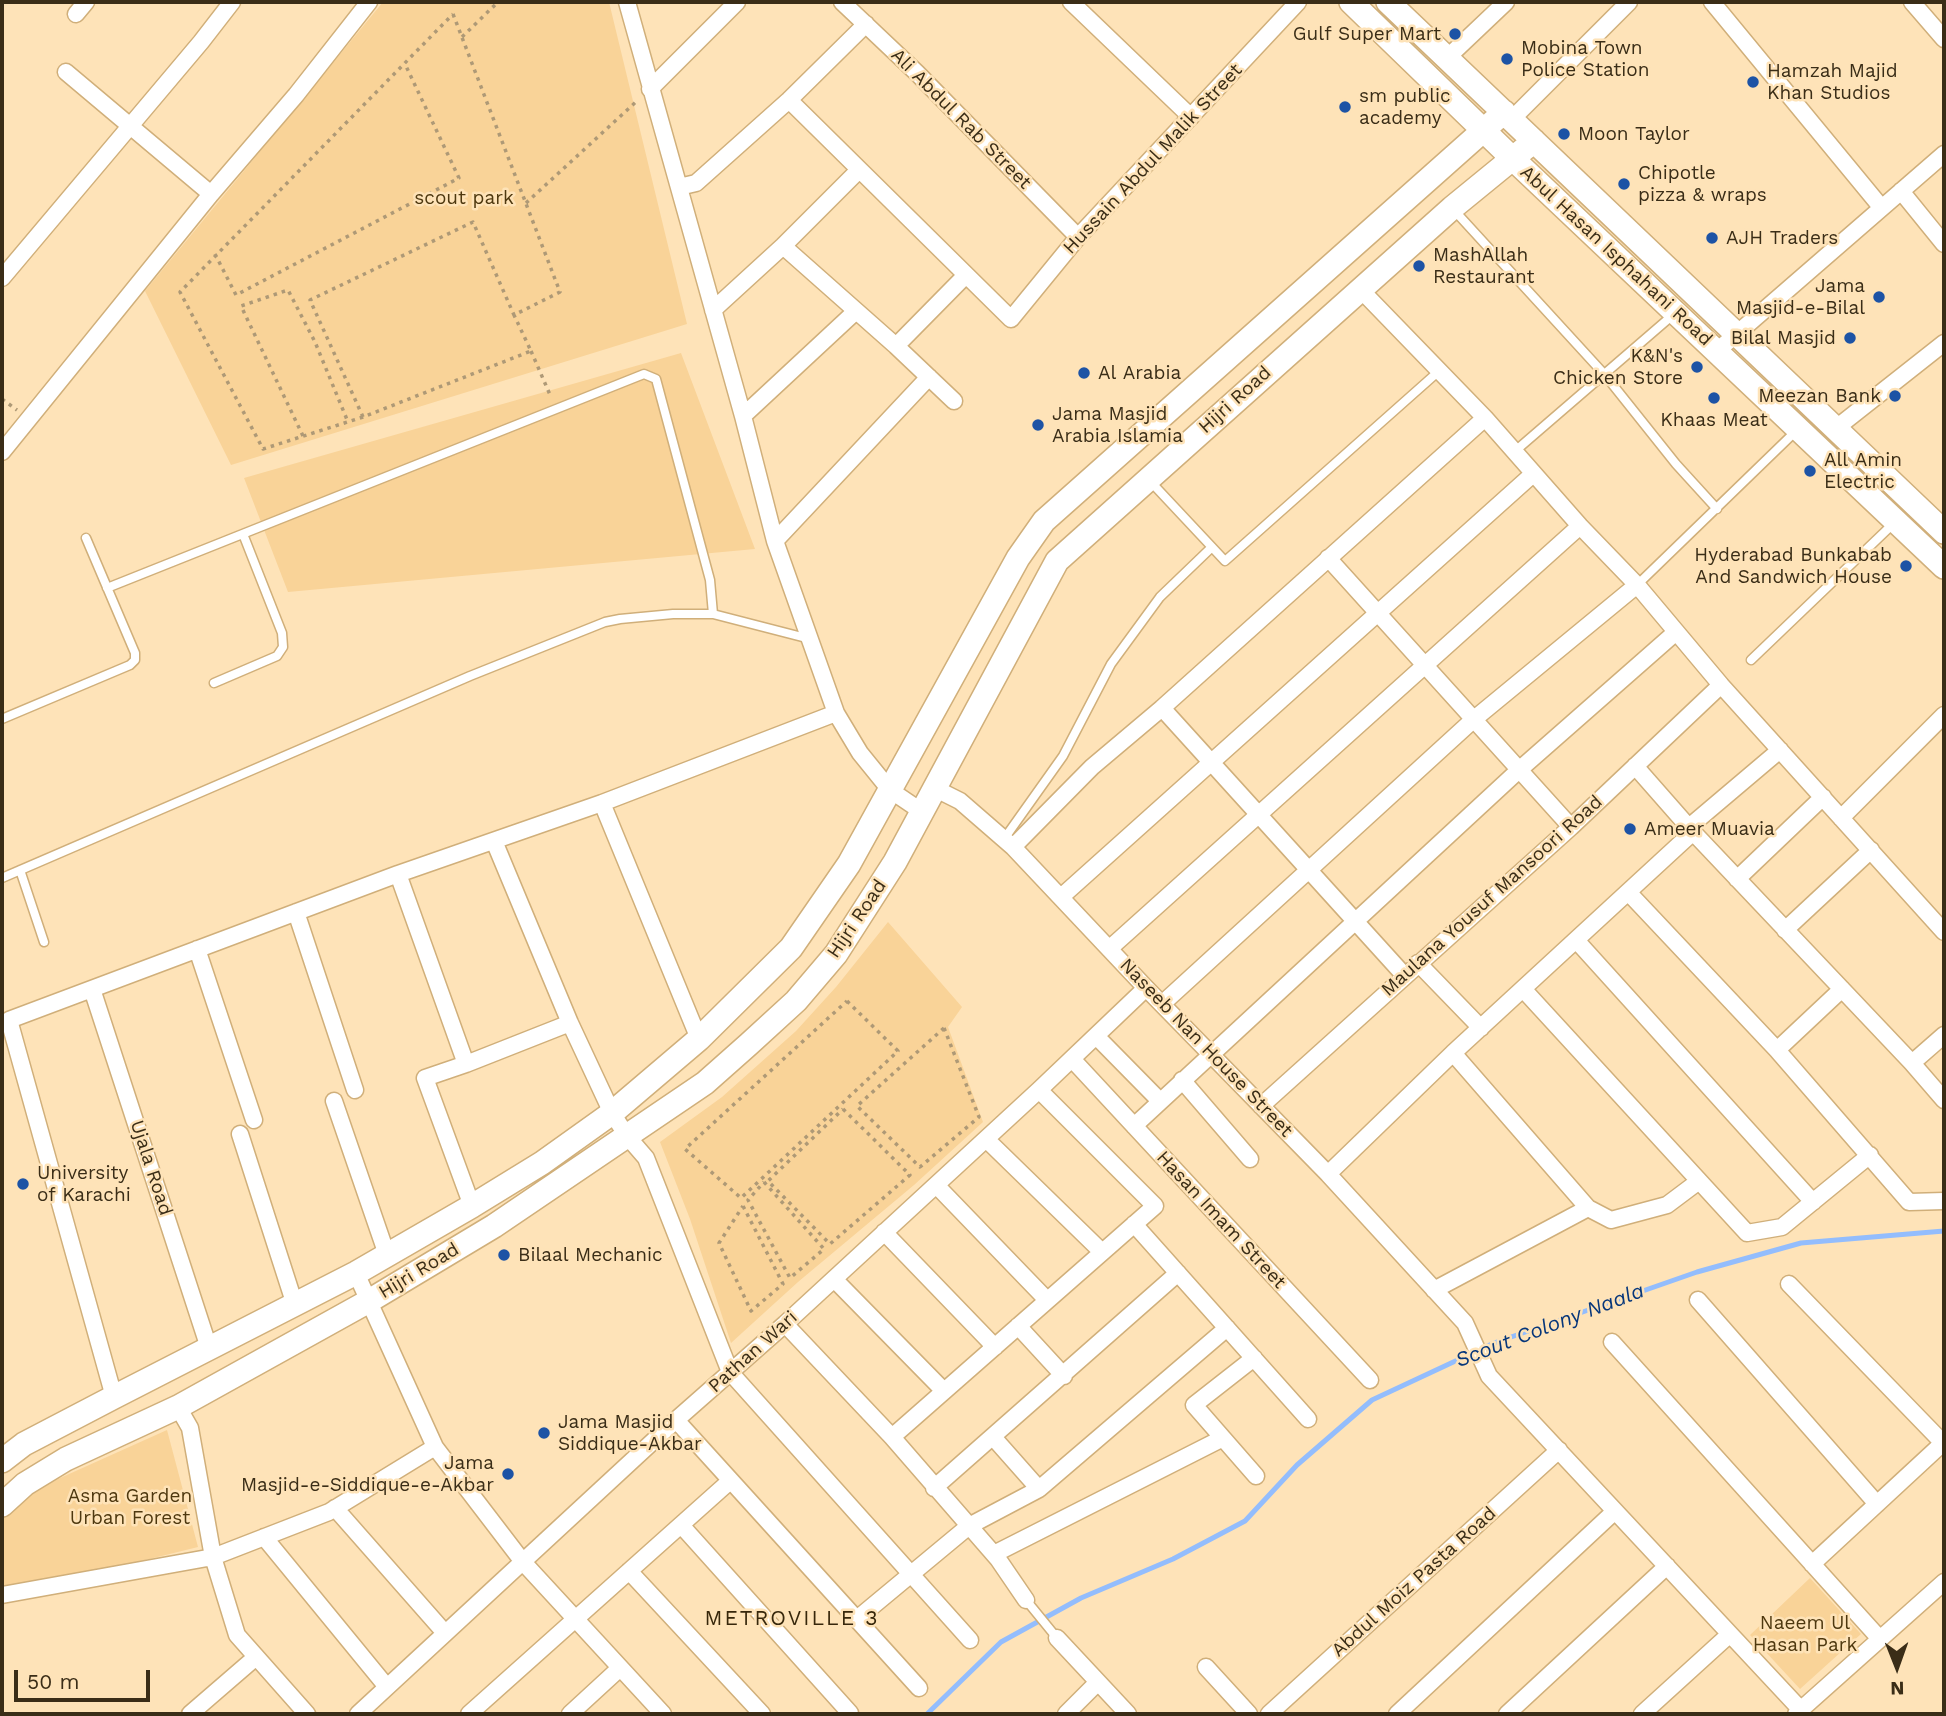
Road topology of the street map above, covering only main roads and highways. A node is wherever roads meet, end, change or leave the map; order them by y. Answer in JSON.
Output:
{"nodes":[{"id":1,"x":1351,"y":2,"type":"edge"},
{"id":2,"x":1388,"y":2,"type":"edge"},
{"id":3,"x":1508,"y":116,"type":"junction"},
{"id":4,"x":1485,"y":129,"type":"junction"},
{"id":5,"x":1534,"y":141,"type":"junction"},
{"id":6,"x":1513,"y":158,"type":"junction"},
{"id":7,"x":1944,"y":532,"type":"edge"},
{"id":8,"x":1944,"y":567,"type":"edge"},
{"id":9,"x":179,"y":1364,"type":"junction"},
{"id":10,"x":145,"y":1381,"type":"junction"},
{"id":11,"x":178,"y":1407,"type":"junction"},
{"id":12,"x":2,"y":1461,"type":"edge"},
{"id":13,"x":2,"y":1504,"type":"edge"}],
"edges":[{"from":1,"to":4,"type":"main road","name":"Abul Hasan Isphahani Road"},
{"from":2,"to":3,"type":"main road","name":"Abul Hasan Isphahani Road"},
{"from":3,"to":4,"type":"main road","name":"Hijri Road"},
{"from":3,"to":5,"type":"main road","name":"Abul Hasan Isphahani Road"},
{"from":4,"to":6,"type":"main road","name":"Abul Hasan Isphahani Road"},
{"from":4,"to":9,"type":"main road","name":"Hijri Road"},
{"from":5,"to":6,"type":"main road","name":"Hijri Road"},
{"from":5,"to":7,"type":"main road","name":"Abul Hasan Isphahani Road"},
{"from":6,"to":8,"type":"main road","name":"Abul Hasan Isphahani Road"},
{"from":6,"to":11,"type":"main road","name":"Hijri Road"},
{"from":9,"to":10,"type":"main road","name":"Hijri Road"},
{"from":9,"to":11,"type":"main road"},
{"from":10,"to":11,"type":"main road"},
{"from":10,"to":12,"type":"main road","name":"Hijri Road"},
{"from":11,"to":13,"type":"main road","name":"Hijri Road"}]}
